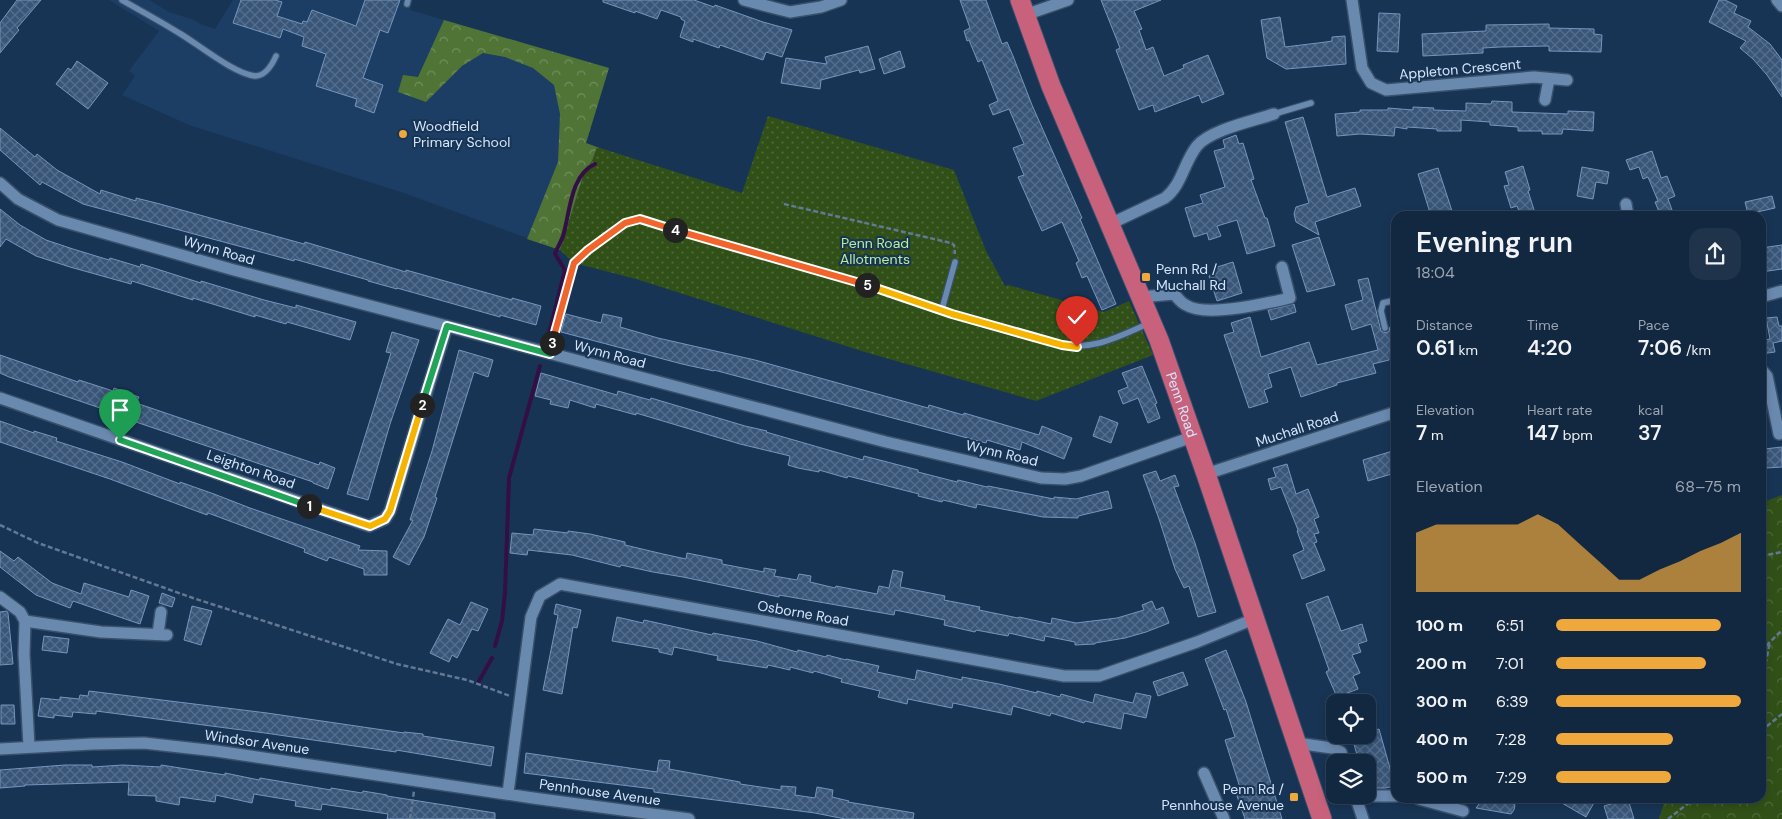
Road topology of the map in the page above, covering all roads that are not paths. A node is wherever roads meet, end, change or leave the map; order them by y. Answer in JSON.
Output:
{"nodes":[{"id":1,"x":122,"y":0,"type":"edge"},
{"id":2,"x":744,"y":0,"type":"edge"},
{"id":3,"x":841,"y":0,"type":"edge"},
{"id":4,"x":1068,"y":0,"type":"edge"},
{"id":5,"x":1352,"y":0,"type":"edge"},
{"id":6,"x":1777,"y":0,"type":"edge"},
{"id":7,"x":1782,"y":6,"type":"edge"},
{"id":8,"x":1023,"y":8,"type":"edge"},
{"id":9,"x":276,"y":56,"type":"dead end"},
{"id":10,"x":1549,"y":79,"type":"junction"},
{"id":11,"x":1567,"y":80,"type":"dead end"},
{"id":12,"x":1545,"y":100,"type":"dead end"},
{"id":13,"x":1311,"y":103,"type":"dead end"},
{"id":14,"x":1274,"y":114,"type":"joint"},
{"id":15,"x":0,"y":183,"type":"edge"},
{"id":16,"x":1626,"y":204,"type":"dead end"},
{"id":17,"x":1627,"y":211,"type":"edge"},
{"id":18,"x":1110,"y":224,"type":"junction"},
{"id":19,"x":955,"y":262,"type":"road end"},
{"id":20,"x":1282,"y":267,"type":"dead end"},
{"id":21,"x":1782,"y":291,"type":"edge"},
{"id":22,"x":1766,"y":296,"type":"edge"},
{"id":23,"x":1140,"y":297,"type":"junction"},
{"id":24,"x":1391,"y":301,"type":"edge"},
{"id":25,"x":1152,"y":323,"type":"junction"},
{"id":26,"x":447,"y":326,"type":"junction"},
{"id":27,"x":1385,"y":328,"type":"dead end"},
{"id":28,"x":1766,"y":375,"type":"edge"},
{"id":29,"x":0,"y":398,"type":"edge"},
{"id":30,"x":1391,"y":414,"type":"edge"},
{"id":31,"x":1779,"y":434,"type":"dead end"},
{"id":32,"x":1192,"y":437,"type":"junction"},
{"id":33,"x":1206,"y":474,"type":"junction"},
{"id":34,"x":0,"y":597,"type":"edge"},
{"id":35,"x":161,"y":612,"type":"dead end"},
{"id":36,"x":1254,"y":619,"type":"junction"},
{"id":37,"x":25,"y":622,"type":"junction"},
{"id":38,"x":1296,"y":743,"type":"junction"},
{"id":39,"x":29,"y":746,"type":"junction"},
{"id":40,"x":0,"y":749,"type":"edge"},
{"id":41,"x":1341,"y":754,"type":"edge"},
{"id":42,"x":1204,"y":773,"type":"dead end"},
{"id":43,"x":508,"y":793,"type":"junction"},
{"id":44,"x":1376,"y":796,"type":"edge"},
{"id":45,"x":1391,"y":796,"type":"edge"},
{"id":46,"x":1434,"y":803,"type":"edge"},
{"id":47,"x":1358,"y":804,"type":"edge"},
{"id":48,"x":1463,"y":811,"type":"dead end"},
{"id":49,"x":689,"y":819,"type":"edge"},
{"id":50,"x":1224,"y":819,"type":"edge"},
{"id":51,"x":1322,"y":819,"type":"edge"},
{"id":52,"x":1363,"y":819,"type":"edge"}],
"edges":[{"from":1,"to":9,"type":"lane"},
{"from":2,"to":3,"type":"street"},
{"from":4,"to":8,"type":"street"},
{"from":5,"to":10,"type":"street","name":"Appleton Crescent"},
{"from":6,"to":7,"type":"street"},
{"from":8,"to":18,"type":"highway","name":"Penn Road"},
{"from":10,"to":11,"type":"street","name":"Appleton Crescent"},
{"from":10,"to":12,"type":"street"},
{"from":13,"to":14,"type":"lane"},
{"from":14,"to":18,"type":"street"},
{"from":15,"to":26,"type":"street","name":"Wynn Road"},
{"from":16,"to":17,"type":"street"},
{"from":18,"to":23,"type":"highway","name":"Penn Road"},
{"from":19,"to":25,"type":"lane"},
{"from":20,"to":23,"type":"street"},
{"from":21,"to":22,"type":"street"},
{"from":23,"to":25,"type":"highway","name":"Penn Road"},
{"from":24,"to":27,"type":"lane"},
{"from":25,"to":32,"type":"highway","name":"Penn Road"},
{"from":26,"to":29,"type":"street","name":"Leighton Road"},
{"from":26,"to":32,"type":"street","name":"Wynn Road"},
{"from":28,"to":31,"type":"street"},
{"from":30,"to":33,"type":"street","name":"Muchall Road"},
{"from":32,"to":33,"type":"highway","name":"Penn Road"},
{"from":33,"to":36,"type":"highway","name":"Penn Road"},
{"from":34,"to":37,"type":"street"},
{"from":35,"to":37,"type":"street"},
{"from":36,"to":38,"type":"highway","name":"Penn Road"},
{"from":36,"to":43,"type":"street","name":"Osborne Road"},
{"from":37,"to":39,"type":"street"},
{"from":38,"to":41,"type":"street"},
{"from":38,"to":51,"type":"highway","name":"Penn Road"},
{"from":39,"to":40,"type":"street","name":"Windsor Avenue"},
{"from":39,"to":43,"type":"street","name":"Windsor Avenue"},
{"from":42,"to":50,"type":"street"},
{"from":43,"to":49,"type":"street","name":"Pennhouse Avenue"},
{"from":44,"to":45,"type":"street"},
{"from":46,"to":48,"type":"street"},
{"from":47,"to":52,"type":"street"}]}
